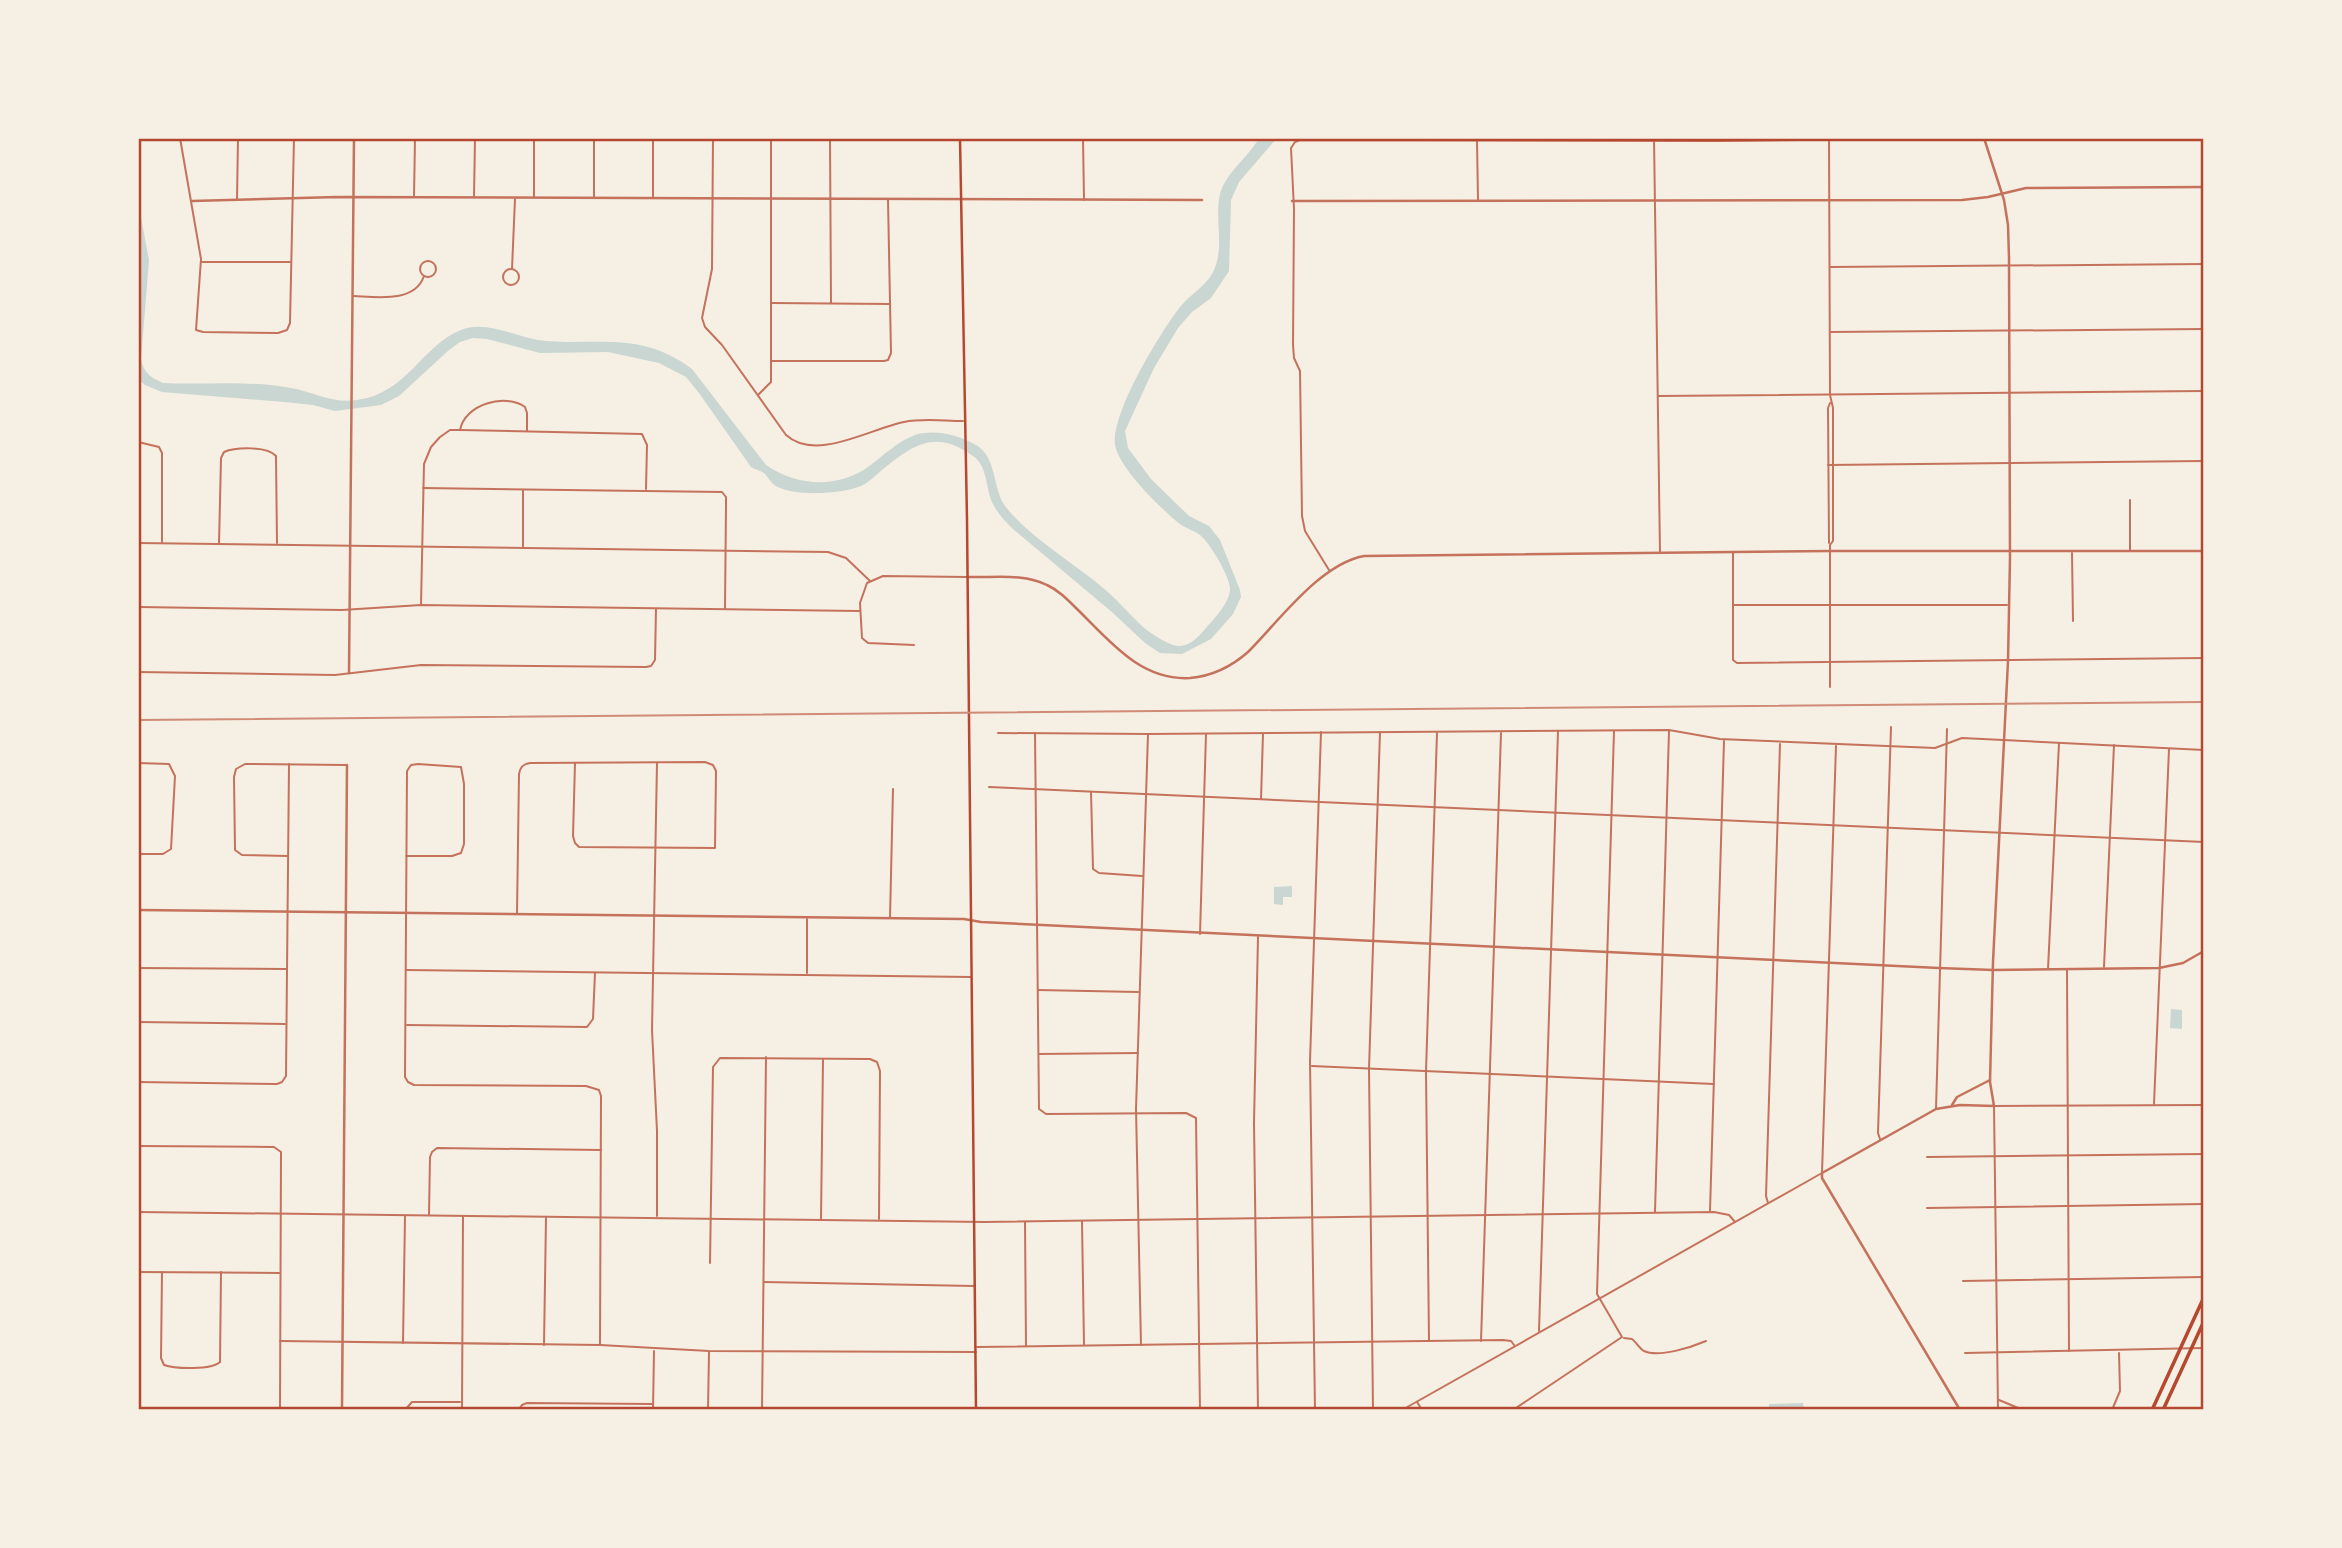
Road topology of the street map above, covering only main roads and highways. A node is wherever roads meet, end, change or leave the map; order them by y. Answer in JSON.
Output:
{"nodes":[{"id":1,"x":960,"y":138,"type":"edge"},
{"id":2,"x":2204,"y":1297,"type":"edge"},
{"id":3,"x":2204,"y":1321,"type":"edge"},
{"id":4,"x":976,"y":1410,"type":"edge"},
{"id":5,"x":2152,"y":1410,"type":"edge"},
{"id":6,"x":2163,"y":1410,"type":"edge"}],
"edges":[{"from":1,"to":4,"type":"main road"},
{"from":2,"to":5,"type":"main road"},
{"from":3,"to":6,"type":"main road"}]}
